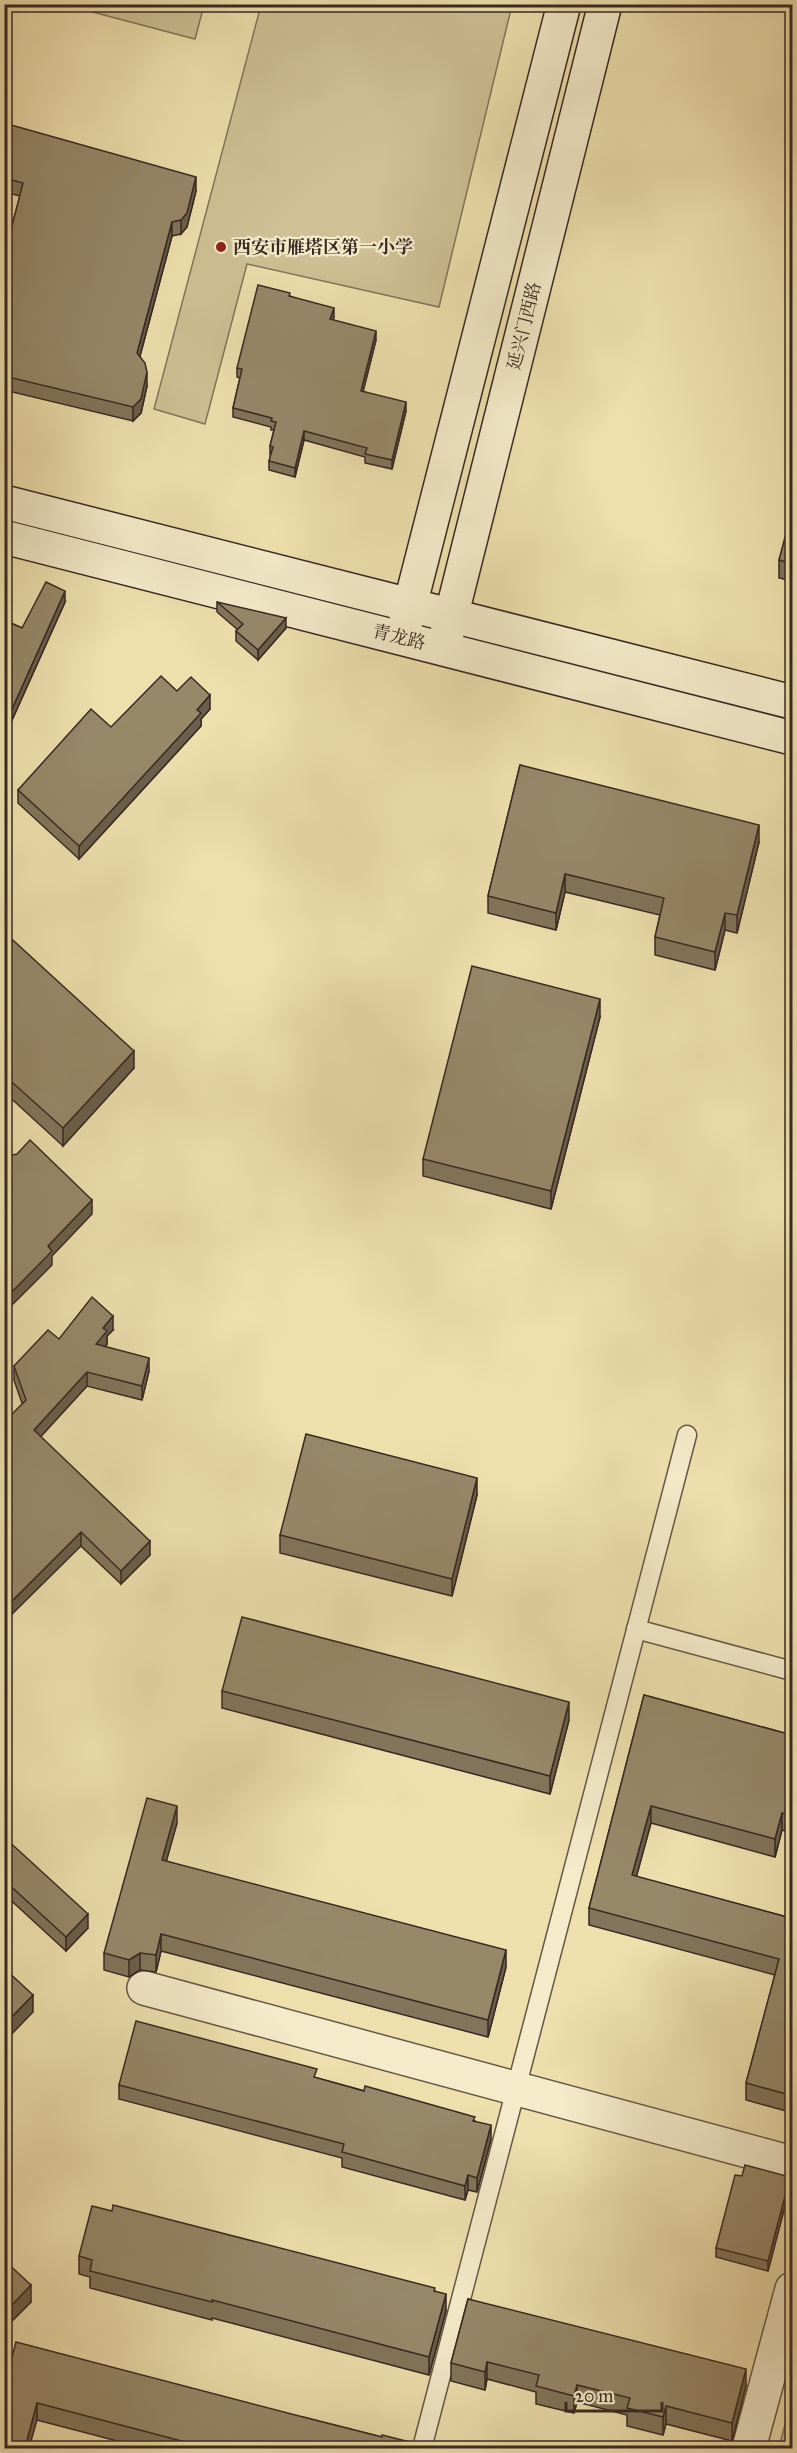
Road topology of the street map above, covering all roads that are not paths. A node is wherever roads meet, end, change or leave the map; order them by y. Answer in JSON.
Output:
{"nodes":[{"id":1,"x":564,"y":4,"type":"edge"},
{"id":2,"x":605,"y":4,"type":"edge"},
{"id":3,"x":4,"y":502,"type":"edge"},
{"id":4,"x":4,"y":537,"type":"edge"},
{"id":5,"x":410,"y":605,"type":"junction"},
{"id":6,"x":451,"y":615,"type":"junction"},
{"id":7,"x":402,"y":637,"type":"junction"},
{"id":8,"x":443,"y":648,"type":"junction"},
{"id":9,"x":792,"y":702,"type":"edge"},
{"id":10,"x":792,"y":738,"type":"edge"},
{"id":11,"x":687,"y":1435,"type":"dead end"},
{"id":12,"x":636,"y":1629,"type":"junction"},
{"id":13,"x":792,"y":1671,"type":"edge"},
{"id":14,"x":144,"y":1988,"type":"dead end"},
{"id":15,"x":517,"y":2089,"type":"junction"},
{"id":16,"x":792,"y":2163,"type":"edge"},
{"id":17,"x":792,"y":2289,"type":"edge"},
{"id":18,"x":422,"y":2448,"type":"edge"},
{"id":19,"x":749,"y":2448,"type":"edge"}],
"edges":[{"from":1,"to":5,"type":"street"},
{"from":2,"to":6,"type":"street","name":"延兴门西路"},
{"from":3,"to":5,"type":"street","name":"青龙路"},
{"from":4,"to":7,"type":"street","name":"青龙路"},
{"from":5,"to":6,"type":"street","name":"青龙路"},
{"from":5,"to":7,"type":"street"},
{"from":6,"to":8,"type":"street","name":"延兴门西路"},
{"from":6,"to":9,"type":"street","name":"青龙路"},
{"from":7,"to":8,"type":"street","name":"青龙路"},
{"from":8,"to":10,"type":"street","name":"青龙路"},
{"from":11,"to":12,"type":"lane"},
{"from":12,"to":13,"type":"lane"},
{"from":12,"to":15,"type":"lane"},
{"from":14,"to":15,"type":"street"},
{"from":15,"to":16,"type":"street"},
{"from":15,"to":18,"type":"lane"},
{"from":17,"to":19,"type":"street"}]}
